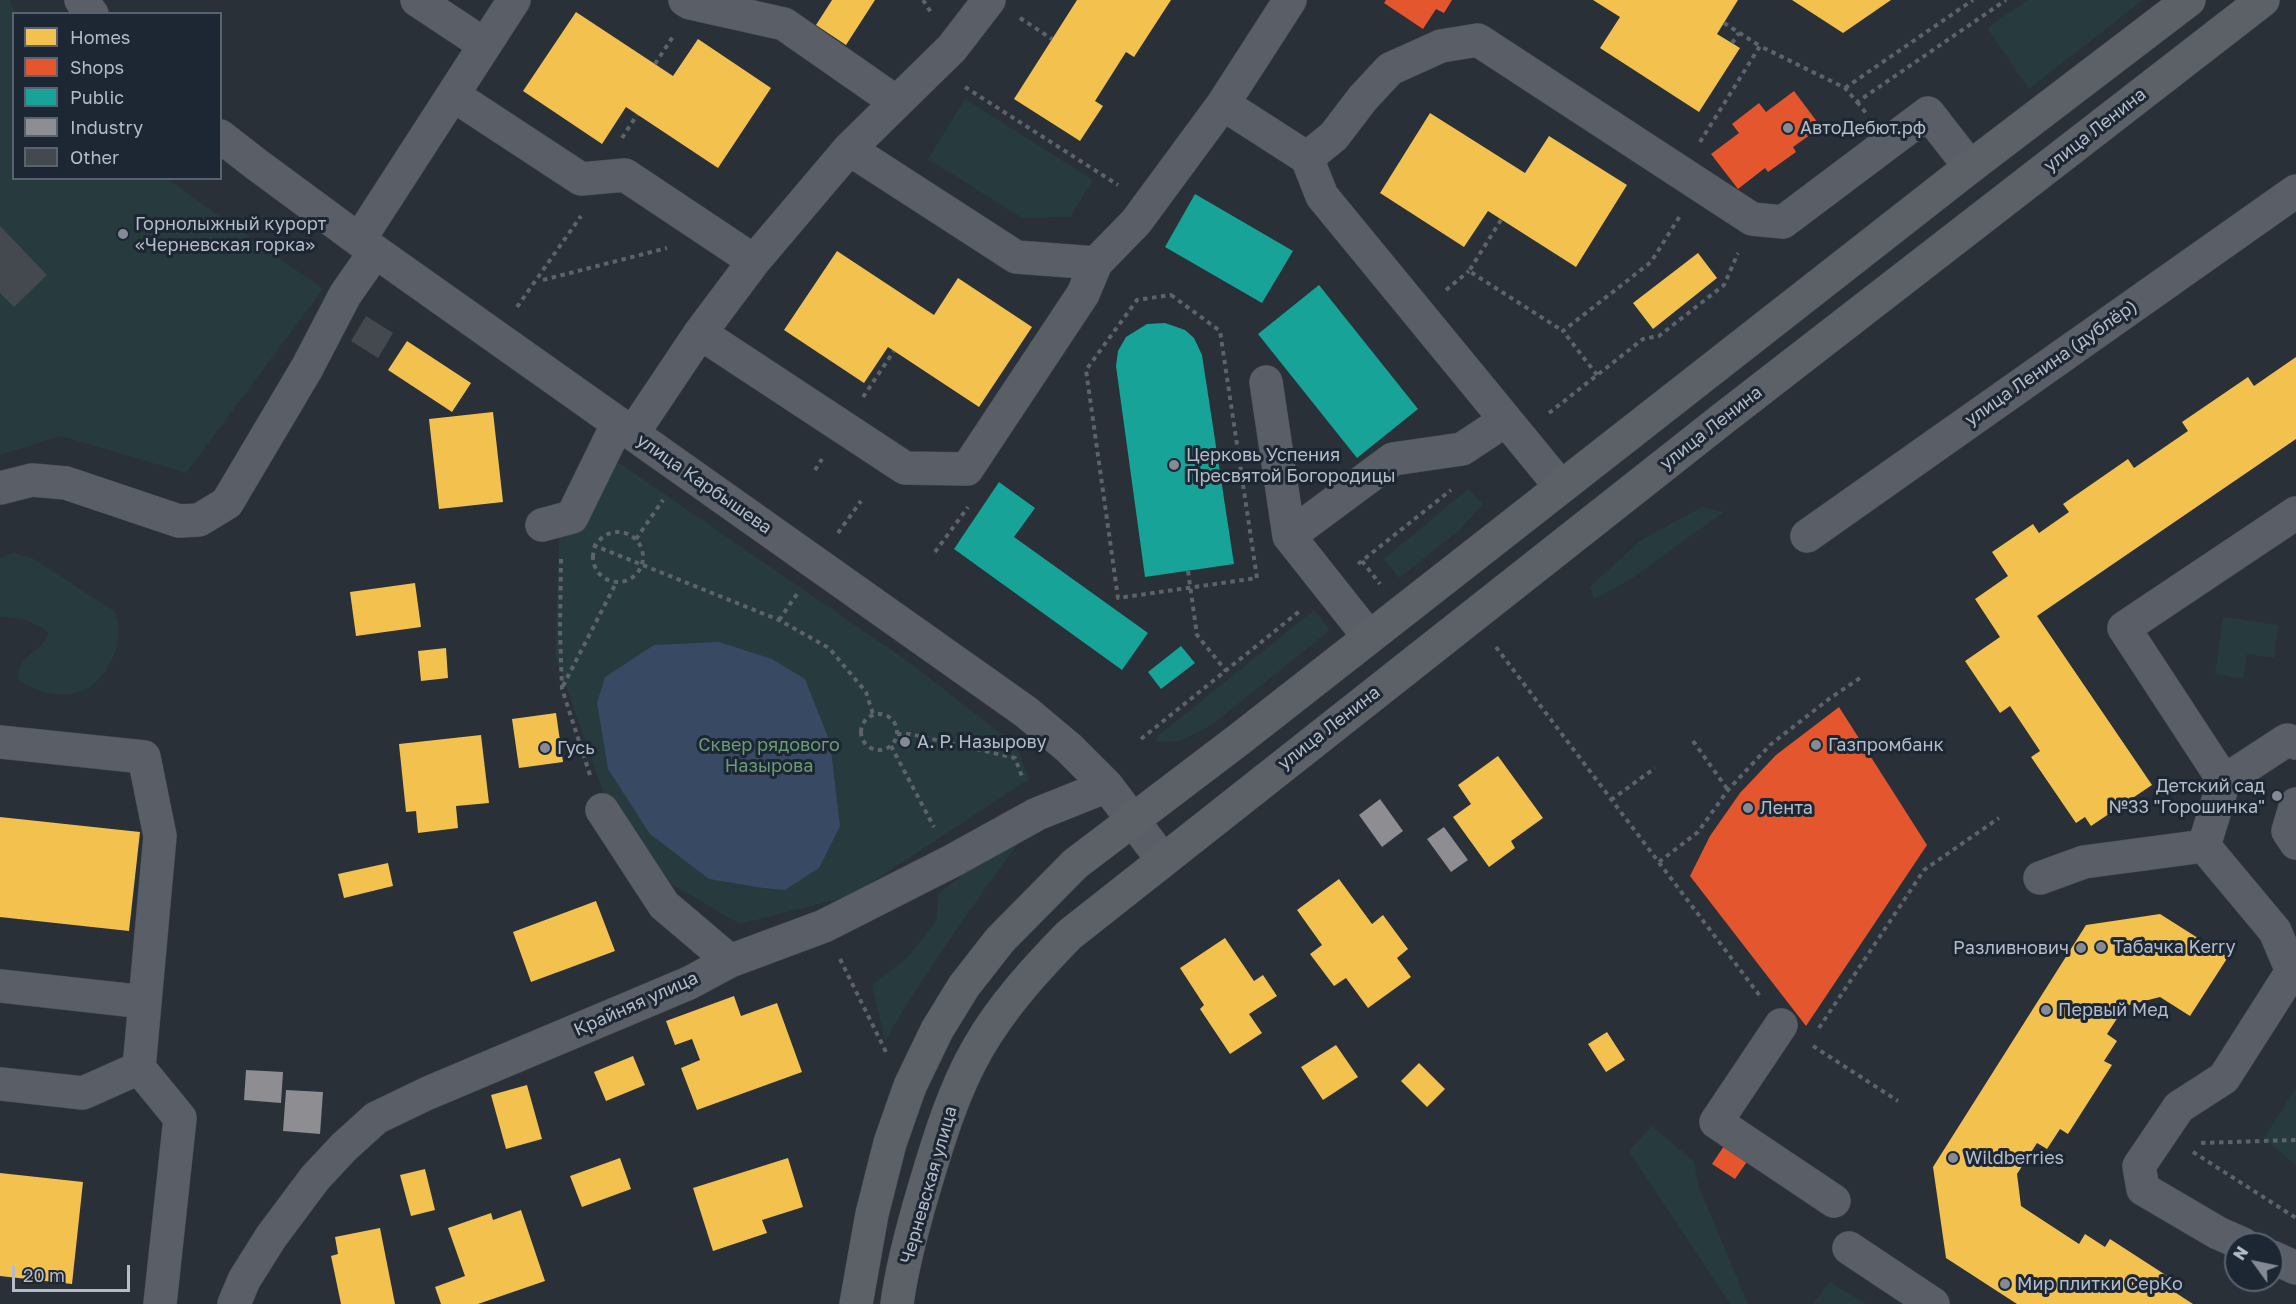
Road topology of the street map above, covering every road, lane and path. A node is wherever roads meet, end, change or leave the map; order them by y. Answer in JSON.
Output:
{"nodes":[{"id":1,"x":81,"y":0,"type":"edge"},
{"id":2,"x":417,"y":0,"type":"edge"},
{"id":3,"x":514,"y":0,"type":"edge"},
{"id":4,"x":685,"y":0,"type":"edge"},
{"id":5,"x":989,"y":0,"type":"edge"},
{"id":6,"x":1290,"y":0,"type":"edge"},
{"id":7,"x":1973,"y":0,"type":"edge"},
{"id":8,"x":2006,"y":0,"type":"edge"},
{"id":9,"x":2189,"y":0,"type":"edge"},
{"id":10,"x":2263,"y":0,"type":"edge"},
{"id":11,"x":91,"y":12,"type":"edge"},
{"id":12,"x":1017,"y":17,"type":"dead end"},
{"id":13,"x":1724,"y":23,"type":"dead end"},
{"id":14,"x":1739,"y":33,"type":"junction"},
{"id":15,"x":1052,"y":39,"type":"dead end"},
{"id":16,"x":1732,"y":43,"type":"dead end"},
{"id":17,"x":484,"y":45,"type":"junction"},
{"id":18,"x":1760,"y":46,"type":"junction"},
{"id":19,"x":933,"y":67,"type":"junction"},
{"id":20,"x":1845,"y":88,"type":"junction"},
{"id":21,"x":453,"y":95,"type":"junction"},
{"id":22,"x":896,"y":102,"type":"junction"},
{"id":23,"x":1223,"y":104,"type":"junction"},
{"id":24,"x":222,"y":138,"type":"edge"},
{"id":25,"x":849,"y":149,"type":"junction"},
{"id":26,"x":1307,"y":158,"type":"junction"},
{"id":27,"x":1970,"y":167,"type":"junction"},
{"id":28,"x":591,"y":178,"type":"junction"},
{"id":29,"x":1690,"y":179,"type":"junction"},
{"id":30,"x":2296,"y":191,"type":"edge"},
{"id":31,"x":1149,"y":205,"type":"junction"},
{"id":32,"x":1502,"y":220,"type":"dead end"},
{"id":33,"x":715,"y":235,"type":"junction"},
{"id":34,"x":367,"y":246,"type":"junction"},
{"id":35,"x":754,"y":261,"type":"junction"},
{"id":36,"x":1096,"y":263,"type":"junction"},
{"id":37,"x":543,"y":280,"type":"dead end"},
{"id":38,"x":517,"y":308,"type":"dead end"},
{"id":39,"x":1563,"y":331,"type":"junction"},
{"id":40,"x":700,"y":333,"type":"junction"},
{"id":41,"x":1596,"y":375,"type":"dead end"},
{"id":42,"x":1266,"y":382,"type":"dead end"},
{"id":43,"x":1506,"y":420,"type":"junction"},
{"id":44,"x":625,"y":428,"type":"junction"},
{"id":45,"x":822,"y":460,"type":"dead end"},
{"id":46,"x":683,"y":469,"type":"junction"},
{"id":47,"x":967,"y":469,"type":"junction"},
{"id":48,"x":815,"y":470,"type":"dead end"},
{"id":49,"x":1561,"y":487,"type":"junction"},
{"id":50,"x":0,"y":488,"type":"edge"},
{"id":51,"x":861,"y":501,"type":"dead end"},
{"id":52,"x":2296,"y":513,"type":"edge"},
{"id":53,"x":557,"y":521,"type":"junction"},
{"id":54,"x":838,"y":533,"type":"dead end"},
{"id":55,"x":1289,"y":536,"type":"junction"},
{"id":56,"x":1807,"y":536,"type":"dead end"},
{"id":57,"x":636,"y":539,"type":"junction"},
{"id":58,"x":594,"y":547,"type":"junction"},
{"id":59,"x":935,"y":552,"type":"dead end"},
{"id":60,"x":1362,"y":561,"type":"dead end"},
{"id":61,"x":642,"y":564,"type":"junction"},
{"id":62,"x":1188,"y":571,"type":"dead end"},
{"id":63,"x":616,"y":583,"type":"junction"},
{"id":64,"x":801,"y":588,"type":"dead end"},
{"id":65,"x":1191,"y":588,"type":"junction"},
{"id":66,"x":1386,"y":592,"type":"dead end"},
{"id":67,"x":779,"y":620,"type":"junction"},
{"id":68,"x":1369,"y":637,"type":"junction"},
{"id":69,"x":1496,"y":647,"type":"dead end"},
{"id":70,"x":1226,"y":671,"type":"dead end"},
{"id":71,"x":1860,"y":678,"type":"dead end"},
{"id":72,"x":562,"y":689,"type":"junction"},
{"id":73,"x":873,"y":714,"type":"junction"},
{"id":74,"x":897,"y":734,"type":"junction"},
{"id":75,"x":1693,"y":741,"type":"dead end"},
{"id":76,"x":0,"y":742,"type":"edge"},
{"id":77,"x":2296,"y":743,"type":"edge"},
{"id":78,"x":891,"y":746,"type":"junction"},
{"id":79,"x":1655,"y":768,"type":"dead end"},
{"id":80,"x":2224,"y":781,"type":"junction"},
{"id":81,"x":1107,"y":786,"type":"junction"},
{"id":82,"x":1728,"y":790,"type":"junction"},
{"id":83,"x":1611,"y":800,"type":"junction"},
{"id":84,"x":2296,"y":804,"type":"edge"},
{"id":85,"x":602,"y":810,"type":"joint"},
{"id":86,"x":1037,"y":814,"type":"junction"},
{"id":87,"x":1999,"y":818,"type":"dead end"},
{"id":88,"x":1132,"y":820,"type":"junction"},
{"id":89,"x":2296,"y":843,"type":"edge"},
{"id":90,"x":2204,"y":846,"type":"junction"},
{"id":91,"x":1162,"y":859,"type":"junction"},
{"id":92,"x":952,"y":861,"type":"junction"},
{"id":93,"x":1659,"y":862,"type":"junction"},
{"id":94,"x":2040,"y":878,"type":"dead end"},
{"id":95,"x":824,"y":926,"type":"junction"},
{"id":96,"x":730,"y":961,"type":"junction"},
{"id":97,"x":0,"y":986,"type":"edge"},
{"id":98,"x":145,"y":1002,"type":"junction"},
{"id":99,"x":1781,"y":1025,"type":"junction"},
{"id":100,"x":1809,"y":1043,"type":"junction"},
{"id":101,"x":888,"y":1055,"type":"dead end"},
{"id":102,"x":139,"y":1068,"type":"junction"},
{"id":103,"x":0,"y":1084,"type":"edge"},
{"id":104,"x":1898,"y":1101,"type":"dead end"},
{"id":105,"x":2172,"y":1138,"type":"junction"},
{"id":106,"x":2296,"y":1140,"type":"edge"},
{"id":107,"x":1834,"y":1201,"type":"dead end"},
{"id":108,"x":2296,"y":1218,"type":"edge"},
{"id":109,"x":2224,"y":1236,"type":"edge"},
{"id":110,"x":1849,"y":1248,"type":"dead end"},
{"id":111,"x":160,"y":1304,"type":"edge"},
{"id":112,"x":234,"y":1304,"type":"edge"},
{"id":113,"x":856,"y":1304,"type":"edge"},
{"id":114,"x":897,"y":1304,"type":"edge"},
{"id":115,"x":1933,"y":1304,"type":"edge"}],
"edges":[{"from":1,"to":11,"type":"street"},
{"from":2,"to":17,"type":"street"},
{"from":3,"to":17,"type":"street"},
{"from":4,"to":22,"type":"street"},
{"from":5,"to":19,"type":"street"},
{"from":6,"to":23,"type":"street"},
{"from":7,"to":20,"type":"path"},
{"from":8,"to":20,"type":"path"},
{"from":9,"to":27,"type":"main road"},
{"from":10,"to":91,"type":"main road","name":"улица Ленина"},
{"from":12,"to":15,"type":"path"},
{"from":13,"to":14,"type":"path"},
{"from":14,"to":16,"type":"path"},
{"from":14,"to":18,"type":"path"},
{"from":17,"to":21,"type":"street"},
{"from":18,"to":20,"type":"path"},
{"from":18,"to":29,"type":"path"},
{"from":19,"to":22,"type":"street"},
{"from":19,"to":31,"type":"path"},
{"from":21,"to":28,"type":"street"},
{"from":21,"to":34,"type":"street"},
{"from":22,"to":25,"type":"street"},
{"from":23,"to":26,"type":"street"},
{"from":23,"to":31,"type":"street"},
{"from":24,"to":34,"type":"street","name":"улица Карбышева"},
{"from":25,"to":35,"type":"street"},
{"from":25,"to":36,"type":"street"},
{"from":26,"to":29,"type":"street"},
{"from":26,"to":43,"type":"street"},
{"from":27,"to":29,"type":"street"},
{"from":27,"to":49,"type":"main road"},
{"from":28,"to":33,"type":"street"},
{"from":28,"to":38,"type":"path"},
{"from":29,"to":39,"type":"path"},
{"from":30,"to":56,"type":"street","name":"улица Ленина (дублёр)"},
{"from":31,"to":36,"type":"street"},
{"from":32,"to":39,"type":"path"},
{"from":33,"to":35,"type":"street"},
{"from":33,"to":37,"type":"path"},
{"from":34,"to":44,"type":"street","name":"улица Карбышева"},
{"from":34,"to":50,"type":"street"},
{"from":35,"to":40,"type":"street"},
{"from":36,"to":47,"type":"street"},
{"from":39,"to":41,"type":"path"},
{"from":40,"to":44,"type":"street"},
{"from":40,"to":47,"type":"street"},
{"from":42,"to":55,"type":"street"},
{"from":43,"to":49,"type":"street"},
{"from":43,"to":55,"type":"street"},
{"from":44,"to":46,"type":"street","name":"улица Карбышева"},
{"from":44,"to":53,"type":"street"},
{"from":45,"to":48,"type":"path"},
{"from":46,"to":57,"type":"path"},
{"from":46,"to":81,"type":"street","name":"улица Карбышева"},
{"from":47,"to":59,"type":"path"},
{"from":49,"to":68,"type":"main road"},
{"from":51,"to":54,"type":"path"},
{"from":52,"to":80,"type":"street"},
{"from":53,"to":58,"type":"path"},
{"from":53,"to":72,"type":"path"},
{"from":55,"to":68,"type":"street"},
{"from":57,"to":58,"type":"path"},
{"from":57,"to":61,"type":"path"},
{"from":58,"to":61,"type":"path"},
{"from":58,"to":63,"type":"path"},
{"from":60,"to":66,"type":"path"},
{"from":61,"to":63,"type":"path"},
{"from":61,"to":67,"type":"path"},
{"from":62,"to":65,"type":"path"},
{"from":63,"to":72,"type":"path"},
{"from":64,"to":67,"type":"path"},
{"from":65,"to":65,"type":"path"},
{"from":65,"to":70,"type":"path"},
{"from":67,"to":73,"type":"path"},
{"from":68,"to":88,"type":"main road"},
{"from":69,"to":83,"type":"path"},
{"from":71,"to":82,"type":"path"},
{"from":72,"to":85,"type":"path"},
{"from":73,"to":74,"type":"path"},
{"from":73,"to":78,"type":"path"},
{"from":74,"to":78,"type":"path"},
{"from":74,"to":86,"type":"path"},
{"from":75,"to":82,"type":"path"},
{"from":76,"to":98,"type":"street"},
{"from":77,"to":80,"type":"street"},
{"from":78,"to":92,"type":"path"},
{"from":79,"to":83,"type":"path"},
{"from":80,"to":90,"type":"street"},
{"from":81,"to":86,"type":"street","name":"Крайняя улица"},
{"from":81,"to":88,"type":"street","name":"улица Карбышева"},
{"from":82,"to":93,"type":"path"},
{"from":83,"to":93,"type":"path"},
{"from":84,"to":89,"type":"street"},
{"from":85,"to":96,"type":"street"},
{"from":86,"to":92,"type":"street","name":"Крайняя улица"},
{"from":87,"to":100,"type":"path"},
{"from":88,"to":91,"type":"street","name":"улица Карбышева"},
{"from":88,"to":113,"type":"main road"},
{"from":90,"to":94,"type":"street"},
{"from":90,"to":105,"type":"street"},
{"from":91,"to":114,"type":"main road","name":"Черневская улица"},
{"from":92,"to":95,"type":"street","name":"Крайняя улица"},
{"from":93,"to":99,"type":"path"},
{"from":95,"to":96,"type":"street","name":"Крайняя улица"},
{"from":95,"to":101,"type":"path"},
{"from":96,"to":112,"type":"street","name":"Крайняя улица"},
{"from":97,"to":98,"type":"street"},
{"from":98,"to":102,"type":"street"},
{"from":99,"to":100,"type":"path"},
{"from":99,"to":107,"type":"street"},
{"from":100,"to":104,"type":"path"},
{"from":102,"to":103,"type":"street"},
{"from":102,"to":111,"type":"street"},
{"from":105,"to":106,"type":"path"},
{"from":105,"to":108,"type":"path"},
{"from":105,"to":109,"type":"street"},
{"from":110,"to":115,"type":"street"}]}
